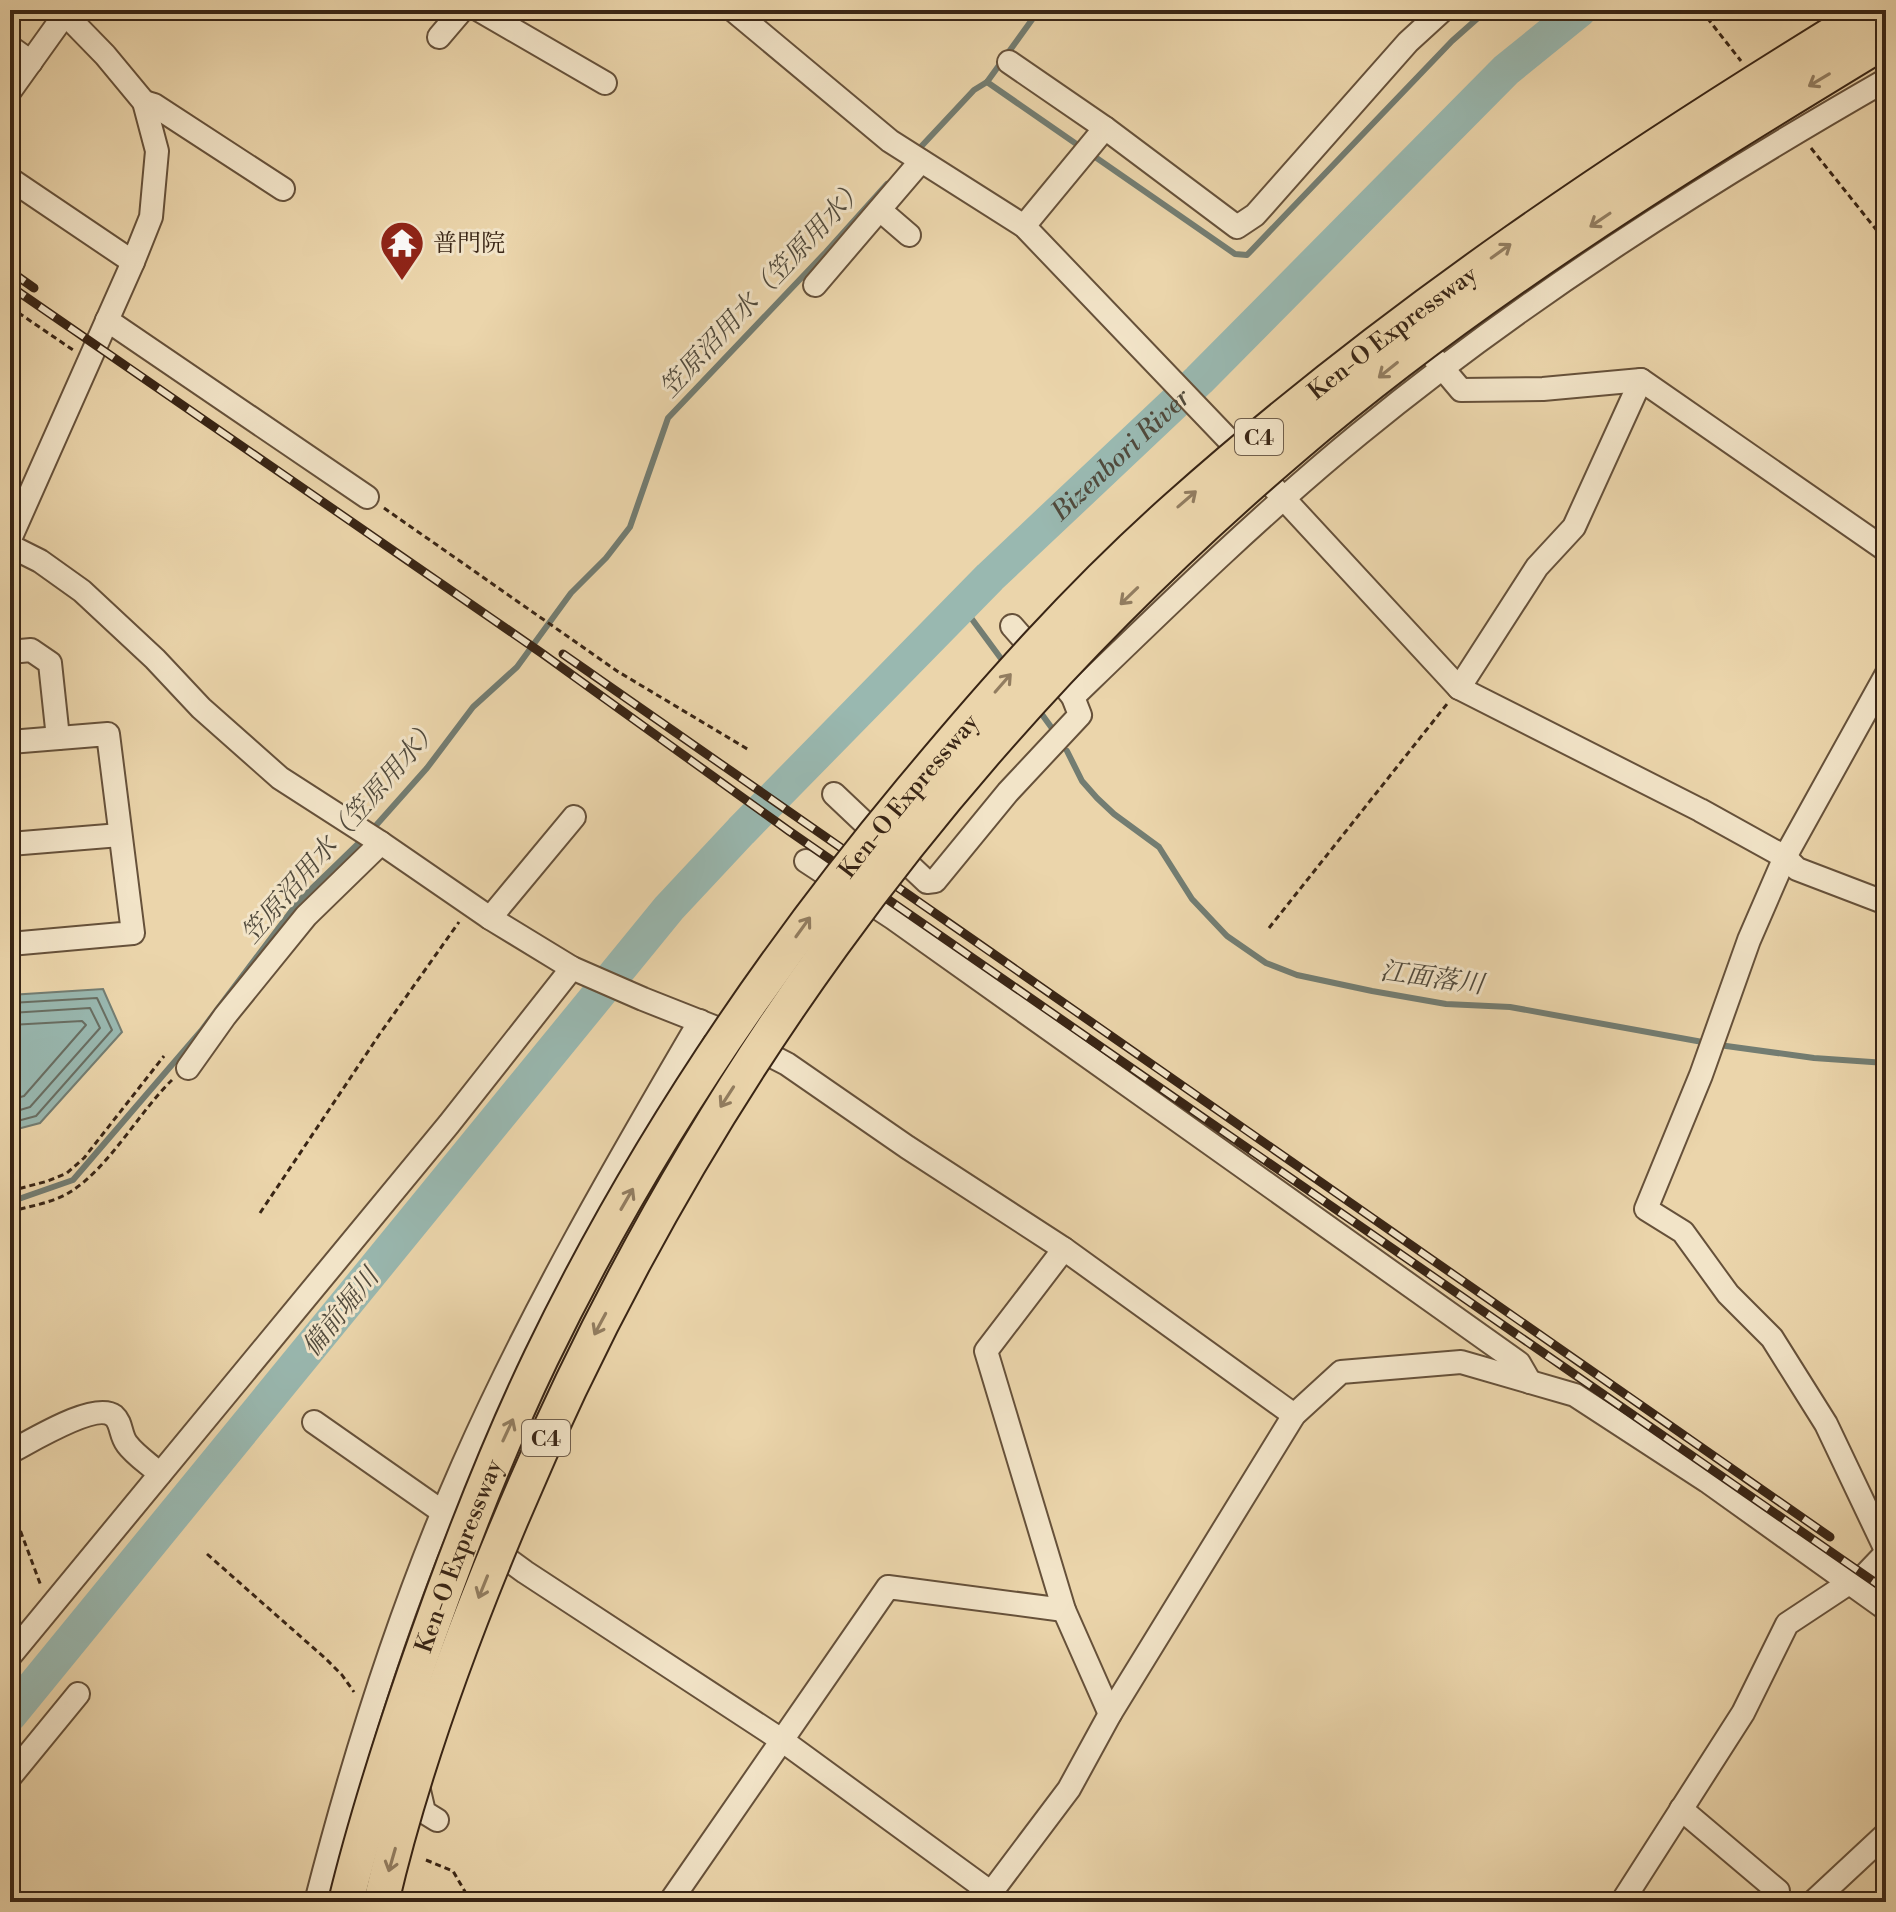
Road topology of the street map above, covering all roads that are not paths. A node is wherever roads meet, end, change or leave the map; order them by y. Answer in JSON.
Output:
{"nodes":[{"id":1,"x":462,"y":10,"type":"edge"},
{"id":2,"x":479,"y":10,"type":"edge"},
{"id":3,"x":733,"y":10,"type":"edge"},
{"id":4,"x":1443,"y":10,"type":"edge"},
{"id":5,"x":1872,"y":10,"type":"edge"},
{"id":6,"x":67,"y":12,"type":"edge"},
{"id":7,"x":439,"y":37,"type":"dead end"},
{"id":8,"x":1886,"y":40,"type":"edge"},
{"id":9,"x":10,"y":47,"type":"edge"},
{"id":10,"x":31,"y":62,"type":"junction"},
{"id":11,"x":1009,"y":62,"type":"dead end"},
{"id":12,"x":1886,"y":80,"type":"edge"},
{"id":13,"x":605,"y":83,"type":"dead end"},
{"id":14,"x":10,"y":91,"type":"edge"},
{"id":15,"x":144,"y":102,"type":"junction"},
{"id":16,"x":1105,"y":128,"type":"junction"},
{"id":17,"x":921,"y":161,"type":"junction"},
{"id":18,"x":10,"y":179,"type":"edge"},
{"id":19,"x":283,"y":189,"type":"dead end"},
{"id":20,"x":880,"y":210,"type":"junction"},
{"id":21,"x":1024,"y":226,"type":"junction"},
{"id":22,"x":909,"y":235,"type":"dead end"},
{"id":23,"x":133,"y":262,"type":"junction"},
{"id":24,"x":815,"y":285,"type":"dead end"},
{"id":25,"x":107,"y":320,"type":"junction"},
{"id":26,"x":1410,"y":329,"type":"dead end"},
{"id":27,"x":1442,"y":368,"type":"junction"},
{"id":28,"x":1641,"y":380,"type":"junction"},
{"id":29,"x":367,"y":497,"type":"road end"},
{"id":30,"x":1284,"y":499,"type":"junction"},
{"id":31,"x":10,"y":539,"type":"edge"},
{"id":32,"x":10,"y":546,"type":"edge"},
{"id":33,"x":1886,"y":550,"type":"edge"},
{"id":34,"x":1012,"y":626,"type":"dead end"},
{"id":35,"x":10,"y":652,"type":"edge"},
{"id":36,"x":1886,"y":675,"type":"edge"},
{"id":37,"x":1459,"y":688,"type":"junction"},
{"id":38,"x":1073,"y":697,"type":"junction"},
{"id":39,"x":58,"y":738,"type":"junction"},
{"id":40,"x":10,"y":742,"type":"edge"},
{"id":41,"x":834,"y":794,"type":"dead end"},
{"id":42,"x":574,"y":817,"type":"dead end"},
{"id":43,"x":120,"y":835,"type":"junction"},
{"id":44,"x":379,"y":841,"type":"junction"},
{"id":45,"x":10,"y":844,"type":"edge"},
{"id":46,"x":1785,"y":857,"type":"junction"},
{"id":47,"x":806,"y":861,"type":"dead end"},
{"id":48,"x":1886,"y":903,"type":"edge"},
{"id":49,"x":490,"y":918,"type":"junction"},
{"id":50,"x":10,"y":944,"type":"edge"},
{"id":51,"x":574,"y":968,"type":"junction"},
{"id":52,"x":700,"y":1021,"type":"junction"},
{"id":53,"x":188,"y":1068,"type":"road end"},
{"id":54,"x":1064,"y":1249,"type":"junction"},
{"id":55,"x":1530,"y":1382,"type":"junction"},
{"id":56,"x":1294,"y":1415,"type":"junction"},
{"id":57,"x":314,"y":1422,"type":"dead end"},
{"id":58,"x":10,"y":1452,"type":"edge"},
{"id":59,"x":160,"y":1474,"type":"junction"},
{"id":60,"x":443,"y":1512,"type":"junction"},
{"id":61,"x":1886,"y":1551,"type":"edge"},
{"id":62,"x":1849,"y":1583,"type":"junction"},
{"id":63,"x":1886,"y":1609,"type":"edge"},
{"id":64,"x":1064,"y":1610,"type":"junction"},
{"id":65,"x":10,"y":1656,"type":"edge"},
{"id":66,"x":78,"y":1694,"type":"dead end"},
{"id":67,"x":1110,"y":1714,"type":"junction"},
{"id":68,"x":364,"y":1733,"type":"junction"},
{"id":69,"x":783,"y":1741,"type":"junction"},
{"id":70,"x":10,"y":1777,"type":"edge"},
{"id":71,"x":1681,"y":1809,"type":"junction"},
{"id":72,"x":437,"y":1820,"type":"dead end"},
{"id":73,"x":1886,"y":1834,"type":"edge"},
{"id":74,"x":1784,"y":1898,"type":"edge"},
{"id":75,"x":991,"y":1899,"type":"edge"},
{"id":76,"x":316,"y":1902,"type":"edge"},
{"id":77,"x":346,"y":1902,"type":"edge"},
{"id":78,"x":381,"y":1902,"type":"edge"},
{"id":79,"x":670,"y":1902,"type":"edge"},
{"id":80,"x":1622,"y":1902,"type":"edge"},
{"id":81,"x":1813,"y":1902,"type":"edge"}],
"edges":[{"from":1,"to":7,"type":"street"},
{"from":2,"to":13,"type":"street"},
{"from":3,"to":17,"type":"street"},
{"from":4,"to":16,"type":"street"},
{"from":77,"to":5,"type":"highway","name":"Ken-O Expressway","number":"C4","one_way":true,"bridge":true},
{"from":6,"to":10,"type":"street"},
{"from":6,"to":15,"type":"street"},
{"from":8,"to":78,"type":"highway","name":"Ken-O Expressway","number":"C4","one_way":true,"bridge":true},
{"from":9,"to":10,"type":"street"},
{"from":10,"to":14,"type":"street"},
{"from":11,"to":16,"type":"street"},
{"from":12,"to":27,"type":"street"},
{"from":15,"to":19,"type":"street"},
{"from":15,"to":23,"type":"street"},
{"from":16,"to":21,"type":"street"},
{"from":17,"to":20,"type":"street"},
{"from":17,"to":21,"type":"street"},
{"from":18,"to":23,"type":"street"},
{"from":20,"to":22,"type":"street"},
{"from":20,"to":24,"type":"street"},
{"from":21,"to":30,"type":"street"},
{"from":23,"to":25,"type":"street"},
{"from":25,"to":29,"type":"street"},
{"from":25,"to":31,"type":"street"},
{"from":26,"to":27,"type":"street"},
{"from":27,"to":28,"type":"street"},
{"from":27,"to":30,"type":"street"},
{"from":28,"to":33,"type":"street"},
{"from":28,"to":37,"type":"street"},
{"from":30,"to":37,"type":"street"},
{"from":30,"to":38,"type":"street"},
{"from":32,"to":44,"type":"street"},
{"from":34,"to":38,"type":"street"},
{"from":35,"to":39,"type":"street"},
{"from":36,"to":46,"type":"street"},
{"from":37,"to":46,"type":"street"},
{"from":38,"to":41,"type":"street"},
{"from":39,"to":40,"type":"street"},
{"from":39,"to":43,"type":"street"},
{"from":42,"to":49,"type":"street"},
{"from":43,"to":45,"type":"street"},
{"from":43,"to":50,"type":"street"},
{"from":44,"to":49,"type":"street"},
{"from":44,"to":53,"type":"street"},
{"from":46,"to":48,"type":"street"},
{"from":46,"to":61,"type":"street"},
{"from":47,"to":55,"type":"street"},
{"from":49,"to":51,"type":"street"},
{"from":51,"to":52,"type":"street"},
{"from":51,"to":59,"type":"street"},
{"from":52,"to":54,"type":"street"},
{"from":52,"to":60,"type":"street"},
{"from":54,"to":56,"type":"street"},
{"from":54,"to":64,"type":"street"},
{"from":55,"to":56,"type":"street"},
{"from":55,"to":62,"type":"street"},
{"from":56,"to":67,"type":"street"},
{"from":57,"to":60,"type":"street"},
{"from":58,"to":59,"type":"street"},
{"from":59,"to":65,"type":"street"},
{"from":60,"to":68,"type":"street"},
{"from":60,"to":69,"type":"street"},
{"from":61,"to":62,"type":"street"},
{"from":62,"to":63,"type":"street"},
{"from":62,"to":71,"type":"street"},
{"from":64,"to":67,"type":"street"},
{"from":64,"to":69,"type":"street"},
{"from":66,"to":70,"type":"street"},
{"from":67,"to":75,"type":"street"},
{"from":68,"to":72,"type":"street"},
{"from":68,"to":76,"type":"street"},
{"from":69,"to":75,"type":"street"},
{"from":69,"to":79,"type":"street"},
{"from":71,"to":74,"type":"street"},
{"from":71,"to":80,"type":"street"},
{"from":73,"to":81,"type":"street"}]}
